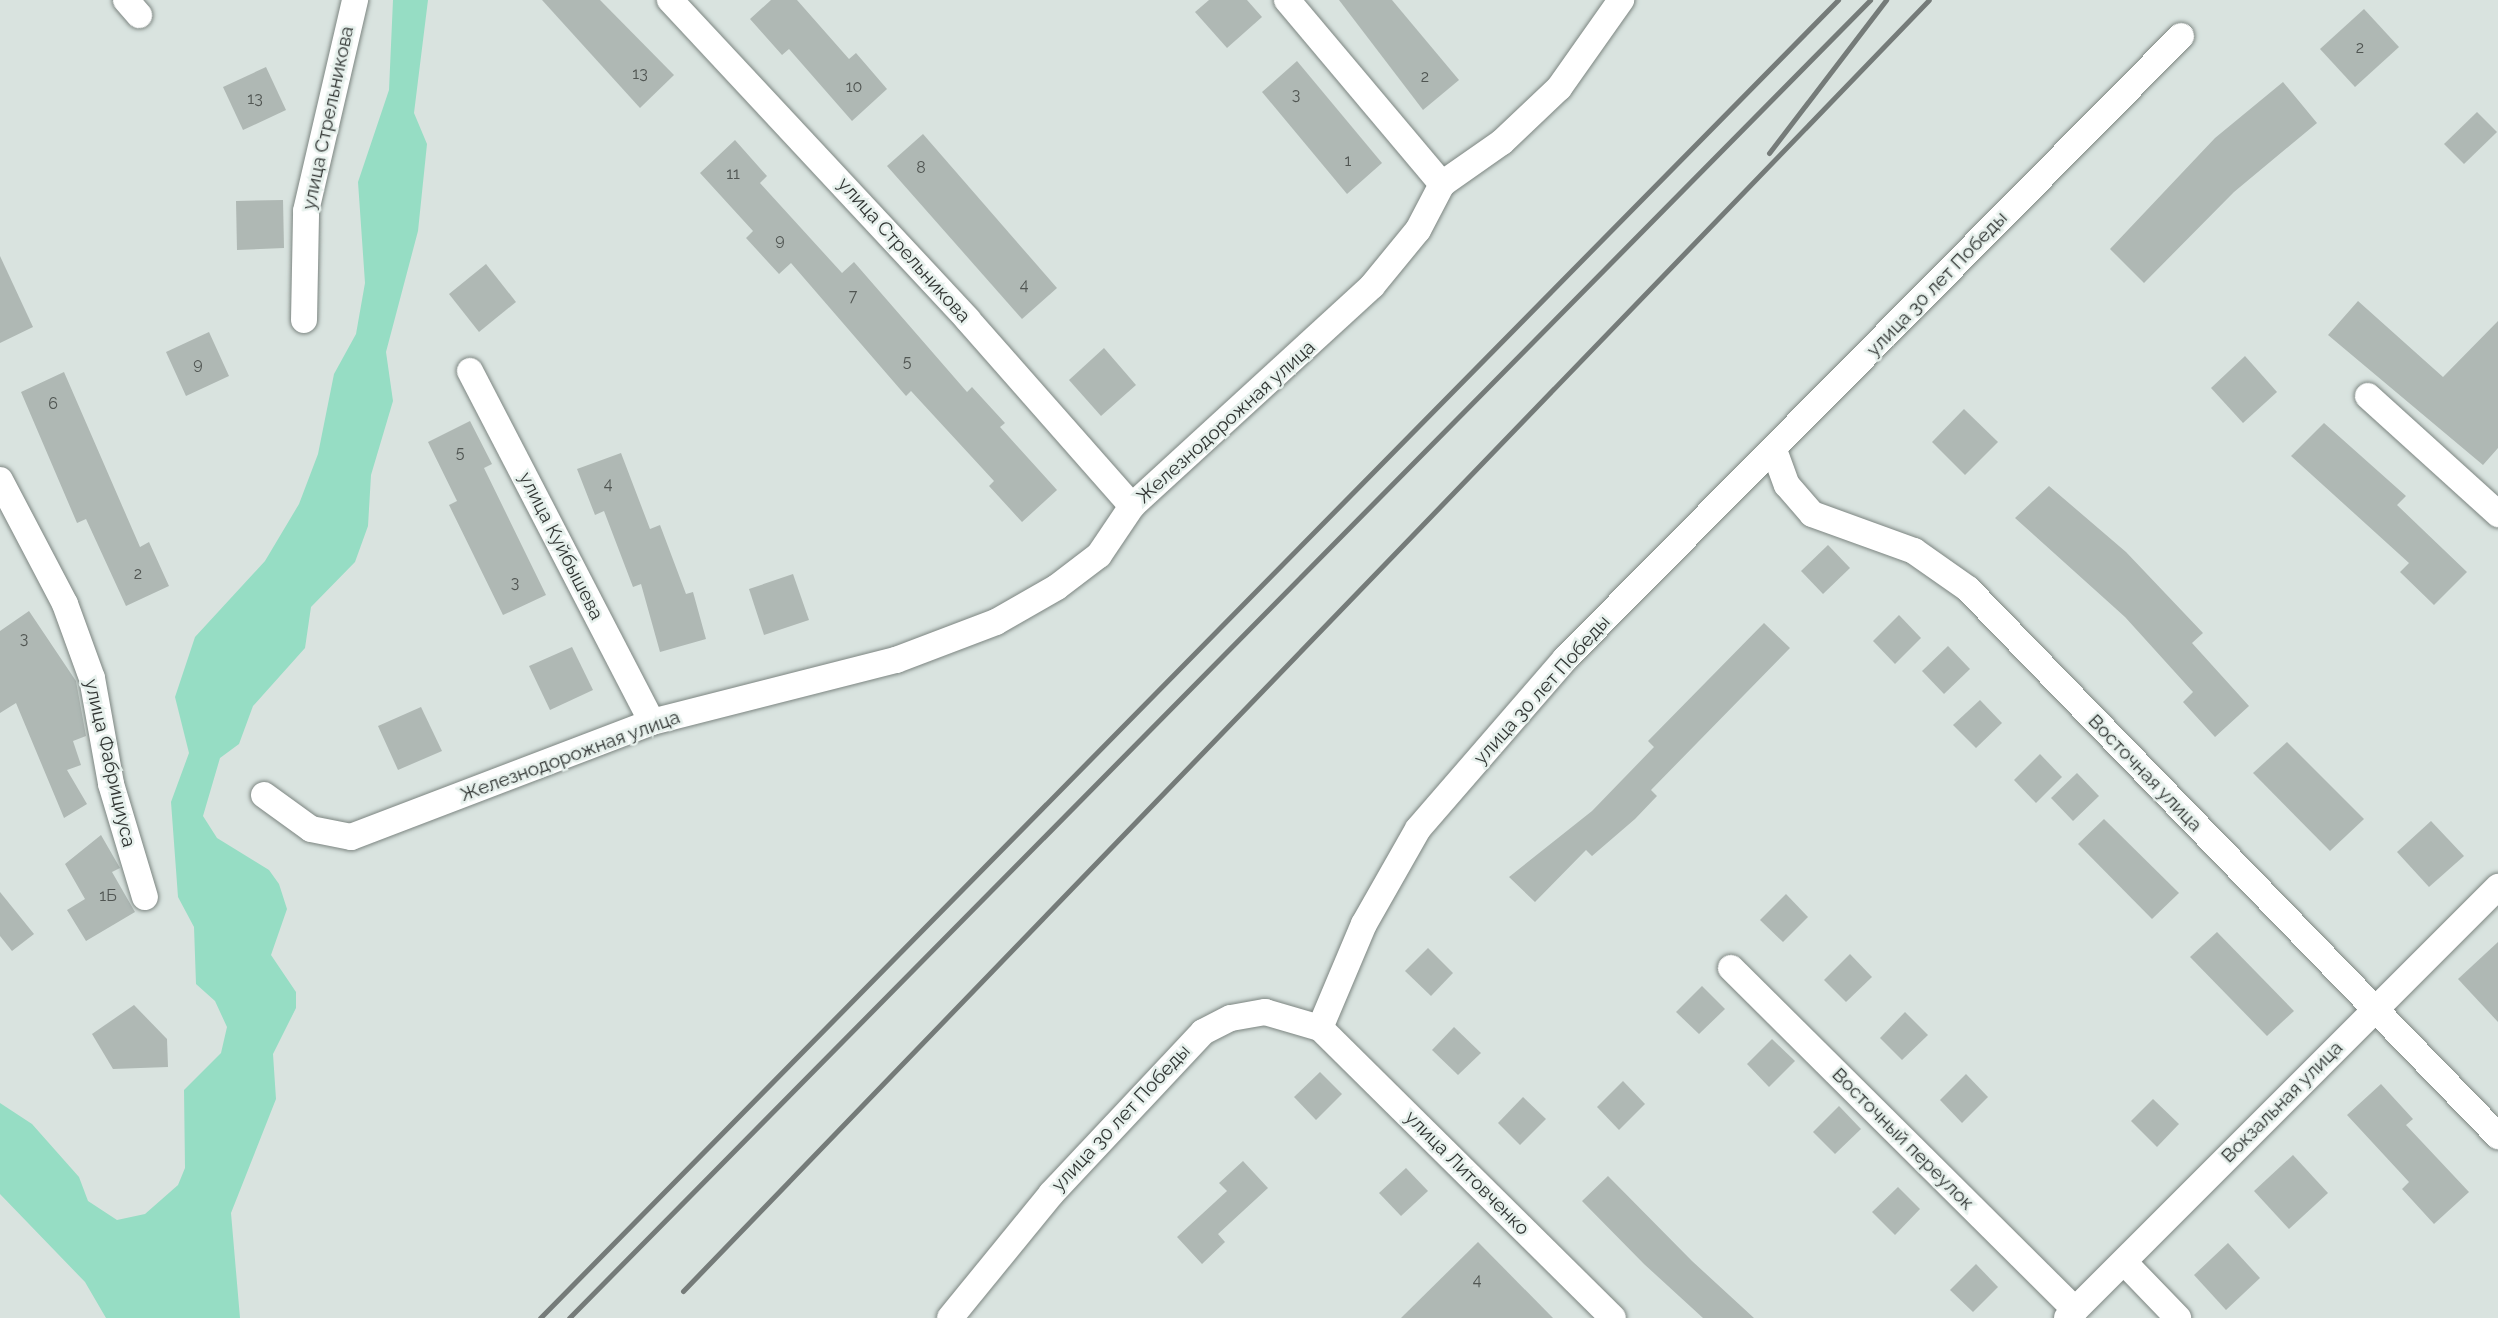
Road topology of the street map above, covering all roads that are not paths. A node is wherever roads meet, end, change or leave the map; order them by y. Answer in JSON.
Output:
{"nodes":[{"id":1,"x":355,"y":0,"type":"edge"},
{"id":2,"x":670,"y":0,"type":"edge"},
{"id":3,"x":1287,"y":0,"type":"edge"},
{"id":4,"x":1620,"y":0,"type":"edge"},
{"id":5,"x":2181,"y":36,"type":"dead end"},
{"id":6,"x":1442,"y":184,"type":"junction"},
{"id":7,"x":304,"y":320,"type":"dead end"},
{"id":8,"x":470,"y":371,"type":"dead end"},
{"id":9,"x":2368,"y":396,"type":"dead end"},
{"id":10,"x":1774,"y":450,"type":"junction"},
{"id":11,"x":0,"y":480,"type":"edge"},
{"id":12,"x":1132,"y":506,"type":"junction"},
{"id":13,"x":2498,"y":514,"type":"edge"},
{"id":14,"x":652,"y":722,"type":"junction"},
{"id":15,"x":264,"y":796,"type":"dead end"},
{"id":16,"x":2498,"y":887,"type":"edge"},
{"id":17,"x":145,"y":897,"type":"dead end"},
{"id":18,"x":1731,"y":968,"type":"dead end"},
{"id":19,"x":2373,"y":1011,"type":"junction"},
{"id":20,"x":1320,"y":1028,"type":"junction"},
{"id":21,"x":2498,"y":1136,"type":"edge"},
{"id":22,"x":2124,"y":1262,"type":"junction"},
{"id":23,"x":2071,"y":1314,"type":"edge"},
{"id":24,"x":950,"y":1318,"type":"edge"},
{"id":25,"x":1613,"y":1318,"type":"edge"},
{"id":26,"x":2178,"y":1318,"type":"edge"}],
"edges":[{"from":1,"to":7,"type":"street","name":"улица Стрельникова"},
{"from":2,"to":12,"type":"street","name":"улица Стрельникова"},
{"from":3,"to":6,"type":"street"},
{"from":4,"to":6,"type":"street","name":"Железнодорожная улица"},
{"from":5,"to":10,"type":"street","name":"улица 30 лет Победы"},
{"from":6,"to":12,"type":"street","name":"Железнодорожная улица"},
{"from":8,"to":14,"type":"street","name":"улица Куйбышева"},
{"from":9,"to":13,"type":"street"},
{"from":10,"to":19,"type":"street","name":"Восточная улица"},
{"from":10,"to":20,"type":"street","name":"улица 30 лет Победы"},
{"from":11,"to":17,"type":"street","name":"улица Фабрициуса"},
{"from":12,"to":14,"type":"street","name":"Железнодорожная улица"},
{"from":14,"to":15,"type":"street","name":"Железнодорожная улица"},
{"from":16,"to":19,"type":"street","name":"Вокзальная улица"},
{"from":18,"to":23,"type":"street","name":"Восточный переулок"},
{"from":19,"to":21,"type":"street","name":"Восточная улица"},
{"from":19,"to":22,"type":"street","name":"Вокзальная улица"},
{"from":20,"to":24,"type":"street","name":"улица 30 лет Победы"},
{"from":20,"to":25,"type":"street","name":"улица Литовченко"},
{"from":22,"to":23,"type":"street","name":"Вокзальная улица"},
{"from":22,"to":26,"type":"street"}]}
